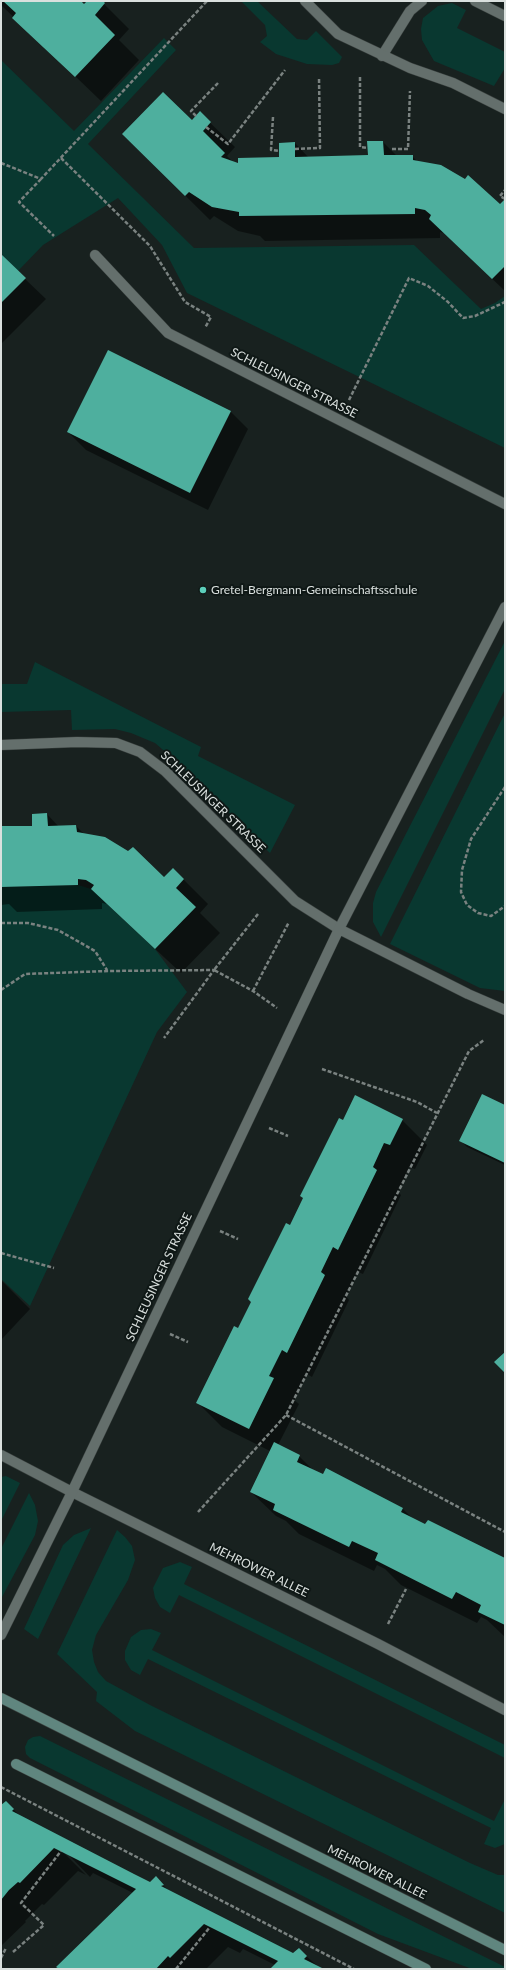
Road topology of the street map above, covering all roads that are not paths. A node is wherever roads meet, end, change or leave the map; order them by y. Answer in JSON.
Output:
{"nodes":[{"id":1,"x":305,"y":1,"type":"edge"},
{"id":2,"x":422,"y":1,"type":"edge"},
{"id":3,"x":475,"y":1,"type":"edge"},
{"id":4,"x":505,"y":16,"type":"edge"},
{"id":5,"x":382,"y":56,"type":"junction"},
{"id":6,"x":505,"y":109,"type":"edge"},
{"id":7,"x":95,"y":255,"type":"dead end"},
{"id":8,"x":505,"y":504,"type":"edge"},
{"id":9,"x":505,"y":608,"type":"edge"},
{"id":10,"x":1,"y":745,"type":"edge"},
{"id":11,"x":339,"y":929,"type":"junction"},
{"id":12,"x":505,"y":1010,"type":"edge"},
{"id":13,"x":1,"y":1455,"type":"edge"},
{"id":14,"x":72,"y":1492,"type":"junction"},
{"id":15,"x":1,"y":1635,"type":"edge"},
{"id":16,"x":1,"y":1698,"type":"edge"},
{"id":17,"x":505,"y":1710,"type":"edge"},
{"id":18,"x":16,"y":1764,"type":"dead end"},
{"id":19,"x":505,"y":1950,"type":"edge"},
{"id":20,"x":426,"y":1969,"type":"edge"}],
"edges":[{"from":1,"to":5,"type":"street"},
{"from":2,"to":5,"type":"street"},
{"from":3,"to":4,"type":"street"},
{"from":5,"to":6,"type":"street"},
{"from":7,"to":8,"type":"street","name":"SCHLEUSINGER STRASSE"},
{"from":9,"to":11,"type":"street","name":"SCHLEUSINGER STRASSE"},
{"from":10,"to":11,"type":"street","name":"SCHLEUSINGER STRASSE"},
{"from":11,"to":12,"type":"street","name":"SCHLEUSINGER STRASSE"},
{"from":11,"to":14,"type":"street","name":"SCHLEUSINGER STRASSE"},
{"from":13,"to":14,"type":"street","name":"MEHROWER ALLEE"},
{"from":14,"to":15,"type":"street","name":"SCHLEUSINGER STRASSE"},
{"from":14,"to":17,"type":"street","name":"MEHROWER ALLEE"},
{"from":16,"to":19,"type":"main road","name":"MEHROWER ALLEE"},
{"from":18,"to":20,"type":"main road"}]}
